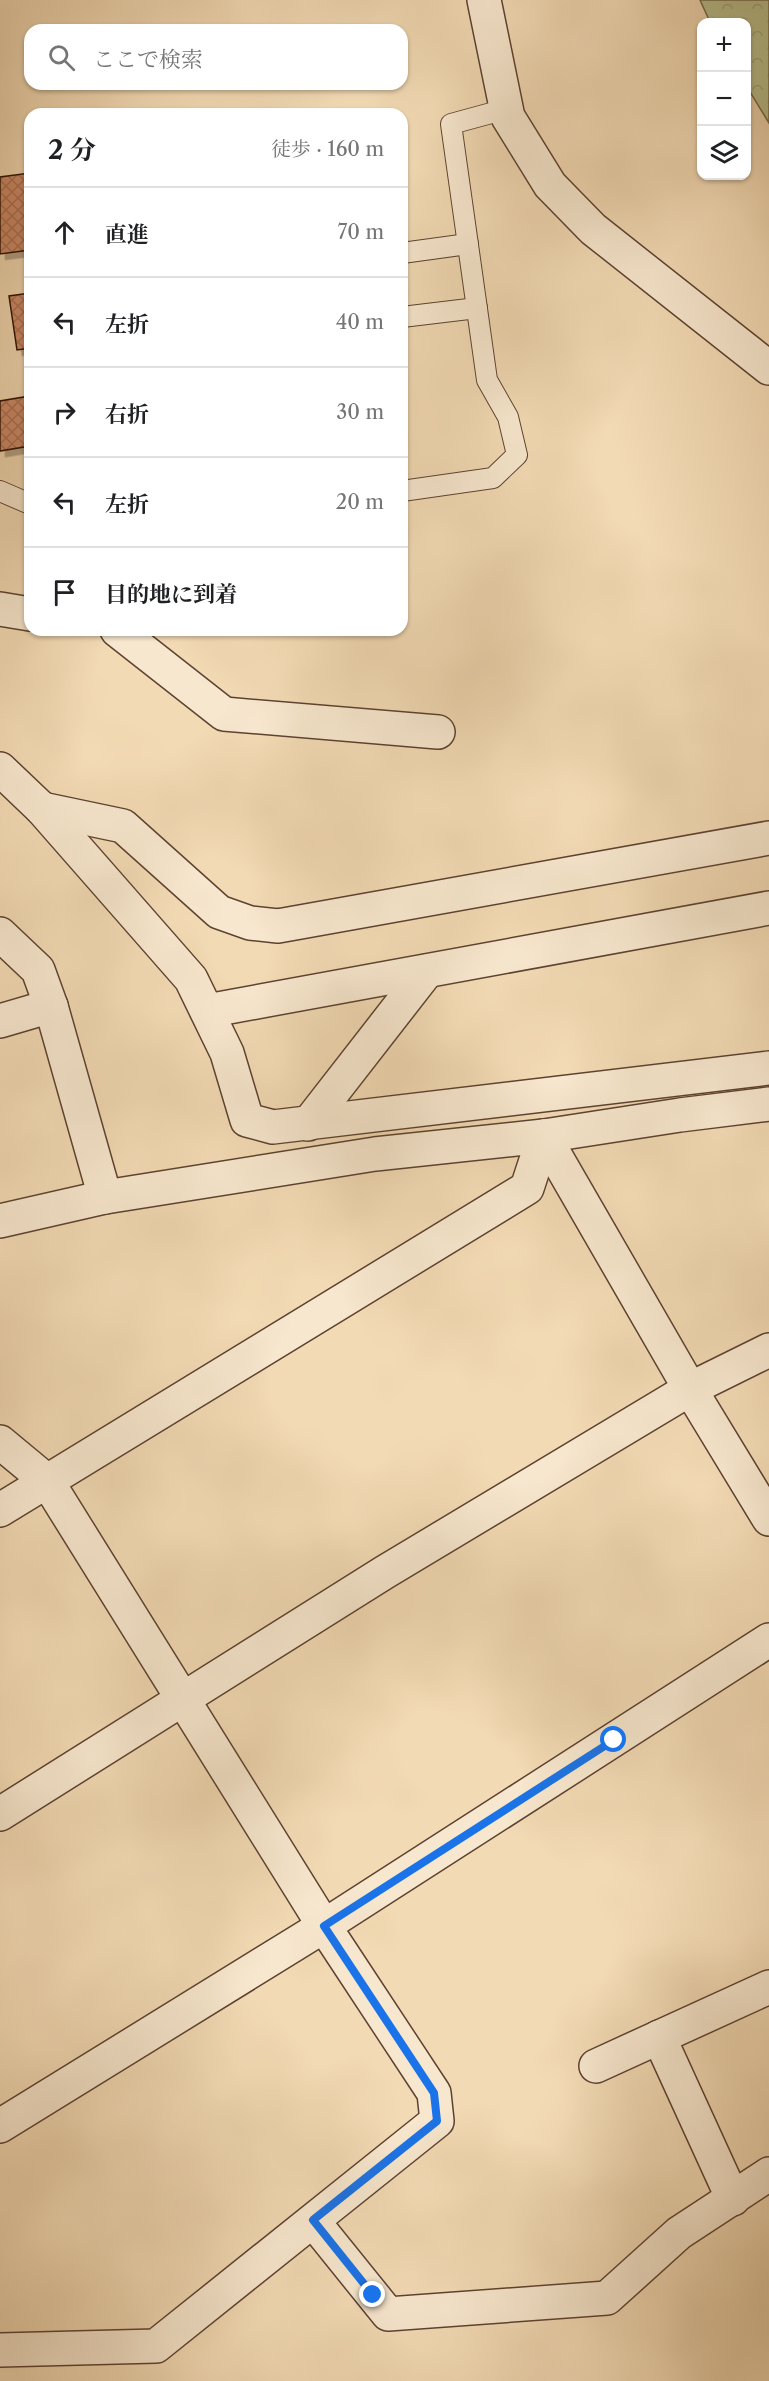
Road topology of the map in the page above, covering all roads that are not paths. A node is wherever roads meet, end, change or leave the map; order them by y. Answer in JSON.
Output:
{"nodes":[{"id":1,"x":484,"y":0,"type":"edge"},
{"id":2,"x":506,"y":109,"type":"junction"},
{"id":3,"x":468,"y":244,"type":"junction"},
{"id":4,"x":408,"y":252,"type":"edge"},
{"id":5,"x":477,"y":308,"type":"junction"},
{"id":6,"x":408,"y":316,"type":"edge"},
{"id":7,"x":769,"y":368,"type":"edge"},
{"id":8,"x":408,"y":490,"type":"edge"},
{"id":9,"x":0,"y":491,"type":"edge"},
{"id":10,"x":24,"y":501,"type":"edge"},
{"id":11,"x":0,"y":609,"type":"edge"},
{"id":12,"x":24,"y":613,"type":"edge"},
{"id":13,"x":125,"y":636,"type":"edge"},
{"id":14,"x":438,"y":732,"type":"dead end"},
{"id":15,"x":0,"y":769,"type":"edge"},
{"id":16,"x":42,"y":809,"type":"junction"},
{"id":17,"x":769,"y":838,"type":"edge"},
{"id":18,"x":769,"y":908,"type":"edge"},
{"id":19,"x":0,"y":934,"type":"edge"},
{"id":20,"x":427,"y":971,"type":"junction"},
{"id":21,"x":51,"y":1006,"type":"junction"},
{"id":22,"x":207,"y":1011,"type":"junction"},
{"id":23,"x":0,"y":1021,"type":"edge"},
{"id":24,"x":769,"y":1068,"type":"edge"},
{"id":25,"x":600,"y":1088,"type":"junction"},
{"id":26,"x":769,"y":1104,"type":"edge"},
{"id":27,"x":308,"y":1124,"type":"junction"},
{"id":28,"x":604,"y":1126,"type":"junction"},
{"id":29,"x":544,"y":1136,"type":"junction"},
{"id":30,"x":105,"y":1197,"type":"junction"},
{"id":31,"x":0,"y":1221,"type":"edge"},
{"id":32,"x":769,"y":1350,"type":"edge"},
{"id":33,"x":690,"y":1389,"type":"junction"},
{"id":34,"x":0,"y":1442,"type":"edge"},
{"id":35,"x":47,"y":1481,"type":"junction"},
{"id":36,"x":0,"y":1510,"type":"edge"},
{"id":37,"x":769,"y":1519,"type":"edge"},
{"id":38,"x":769,"y":1640,"type":"edge"},
{"id":39,"x":184,"y":1700,"type":"junction"},
{"id":40,"x":0,"y":1814,"type":"edge"},
{"id":41,"x":324,"y":1926,"type":"junction"},
{"id":42,"x":769,"y":1987,"type":"edge"},
{"id":43,"x":659,"y":2037,"type":"junction"},
{"id":44,"x":596,"y":2066,"type":"dead end"},
{"id":45,"x":0,"y":2126,"type":"edge"},
{"id":46,"x":769,"y":2174,"type":"edge"},
{"id":47,"x":733,"y":2199,"type":"junction"},
{"id":48,"x":313,"y":2220,"type":"junction"},
{"id":49,"x":0,"y":2350,"type":"edge"}],
"edges":[{"from":1,"to":2,"type":"street"},
{"from":2,"to":3,"type":"lane"},
{"from":2,"to":7,"type":"street"},
{"from":3,"to":4,"type":"lane"},
{"from":3,"to":5,"type":"lane"},
{"from":5,"to":6,"type":"lane"},
{"from":5,"to":8,"type":"lane"},
{"from":9,"to":10,"type":"lane"},
{"from":11,"to":12,"type":"street"},
{"from":13,"to":14,"type":"street"},
{"from":15,"to":16,"type":"street"},
{"from":16,"to":17,"type":"street"},
{"from":16,"to":22,"type":"street"},
{"from":18,"to":20,"type":"street"},
{"from":19,"to":21,"type":"street"},
{"from":20,"to":22,"type":"street"},
{"from":20,"to":27,"type":"street"},
{"from":21,"to":23,"type":"street"},
{"from":21,"to":30,"type":"street"},
{"from":22,"to":27,"type":"street"},
{"from":24,"to":25,"type":"street"},
{"from":25,"to":27,"type":"street"},
{"from":25,"to":28,"type":"street"},
{"from":26,"to":28,"type":"street"},
{"from":28,"to":29,"type":"street"},
{"from":29,"to":30,"type":"street"},
{"from":29,"to":33,"type":"street"},
{"from":29,"to":35,"type":"street"},
{"from":30,"to":31,"type":"street"},
{"from":32,"to":33,"type":"street"},
{"from":33,"to":37,"type":"street"},
{"from":33,"to":39,"type":"street"},
{"from":34,"to":35,"type":"street"},
{"from":35,"to":36,"type":"street"},
{"from":35,"to":39,"type":"street"},
{"from":38,"to":41,"type":"street"},
{"from":39,"to":40,"type":"street"},
{"from":39,"to":41,"type":"street"},
{"from":41,"to":45,"type":"street"},
{"from":41,"to":48,"type":"street"},
{"from":42,"to":43,"type":"street"},
{"from":43,"to":44,"type":"street"},
{"from":43,"to":47,"type":"street"},
{"from":46,"to":47,"type":"street"},
{"from":47,"to":48,"type":"street"},
{"from":48,"to":49,"type":"street"}]}
